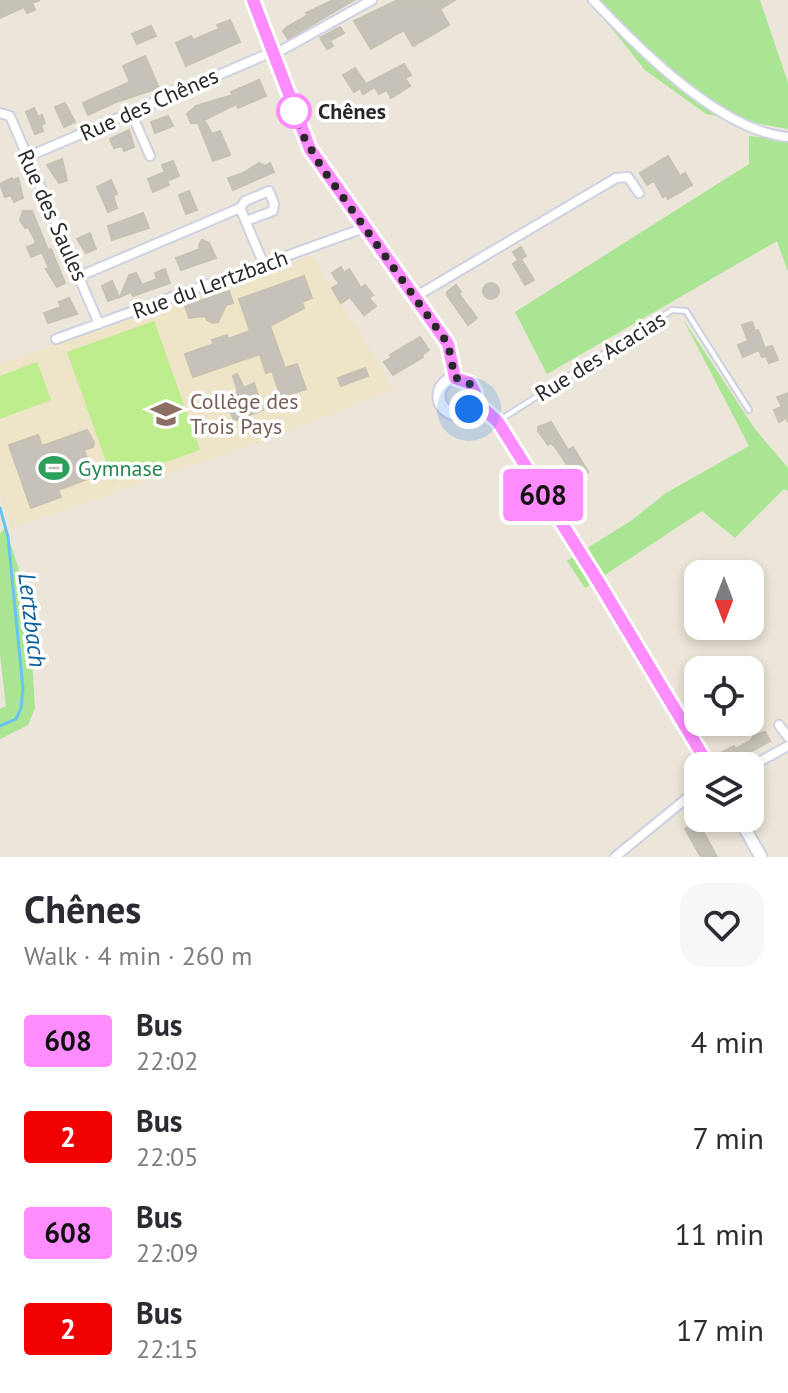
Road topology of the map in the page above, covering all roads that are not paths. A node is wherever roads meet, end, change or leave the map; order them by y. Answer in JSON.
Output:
{"nodes":[{"id":1,"x":253,"y":0,"type":"edge"},
{"id":2,"x":372,"y":0,"type":"edge"},
{"id":3,"x":593,"y":0,"type":"edge"},
{"id":4,"x":272,"y":54,"type":"junction"},
{"id":5,"x":131,"y":112,"type":"junction"},
{"id":6,"x":0,"y":113,"type":"edge"},
{"id":7,"x":788,"y":137,"type":"edge"},
{"id":8,"x":150,"y":156,"type":"dead end"},
{"id":9,"x":27,"y":157,"type":"junction"},
{"id":10,"x":639,"y":193,"type":"dead end"},
{"id":11,"x":240,"y":208,"type":"junction"},
{"id":12,"x":246,"y":221,"type":"junction"},
{"id":13,"x":364,"y":228,"type":"junction"},
{"id":14,"x":264,"y":265,"type":"junction"},
{"id":15,"x":80,"y":276,"type":"junction"},
{"id":16,"x":415,"y":297,"type":"junction"},
{"id":17,"x":99,"y":324,"type":"junction"},
{"id":18,"x":56,"y":339,"type":"dead end"},
{"id":19,"x":455,"y":378,"type":"junction"},
{"id":20,"x":473,"y":405,"type":"junction"},
{"id":21,"x":749,"y":410,"type":"dead end"},
{"id":22,"x":498,"y":422,"type":"junction"},
{"id":23,"x":779,"y":725,"type":"dead end"},
{"id":24,"x":788,"y":737,"type":"edge"},
{"id":25,"x":788,"y":746,"type":"edge"},
{"id":26,"x":701,"y":752,"type":"edge"},
{"id":27,"x":764,"y":759,"type":"edge"},
{"id":28,"x":684,"y":800,"type":"edge"},
{"id":29,"x":747,"y":832,"type":"edge"},
{"id":30,"x":615,"y":857,"type":"edge"},
{"id":31,"x":761,"y":857,"type":"edge"}],
"edges":[{"from":1,"to":4,"type":"main road"},
{"from":2,"to":4,"type":"street","name":"Rue des Chênes"},
{"from":3,"to":7,"type":"street"},
{"from":4,"to":5,"type":"street","name":"Rue des Chênes"},
{"from":4,"to":13,"type":"main road"},
{"from":5,"to":8,"type":"street"},
{"from":5,"to":9,"type":"street","name":"Rue des Chênes"},
{"from":6,"to":9,"type":"street","name":"Rue des Saules"},
{"from":9,"to":15,"type":"street","name":"Rue des Saules"},
{"from":10,"to":16,"type":"street"},
{"from":11,"to":12,"type":"street"},
{"from":11,"to":12,"type":"street"},
{"from":11,"to":15,"type":"street"},
{"from":12,"to":14,"type":"street"},
{"from":13,"to":14,"type":"street","name":"Rue du Lertzbach"},
{"from":13,"to":16,"type":"main road"},
{"from":14,"to":17,"type":"street","name":"Rue du Lertzbach"},
{"from":15,"to":17,"type":"street","name":"Rue des Saules"},
{"from":16,"to":19,"type":"main road"},
{"from":17,"to":18,"type":"street","name":"Rue du Lertzbach"},
{"from":19,"to":20,"type":"main road"},
{"from":19,"to":20,"type":"main road"},
{"from":20,"to":22,"type":"main road"},
{"from":21,"to":22,"type":"lane","name":"Rue des Acacias"},
{"from":22,"to":26,"type":"main road"},
{"from":23,"to":24,"type":"street"},
{"from":25,"to":27,"type":"street"},
{"from":28,"to":30,"type":"street"},
{"from":29,"to":31,"type":"main road"}]}
